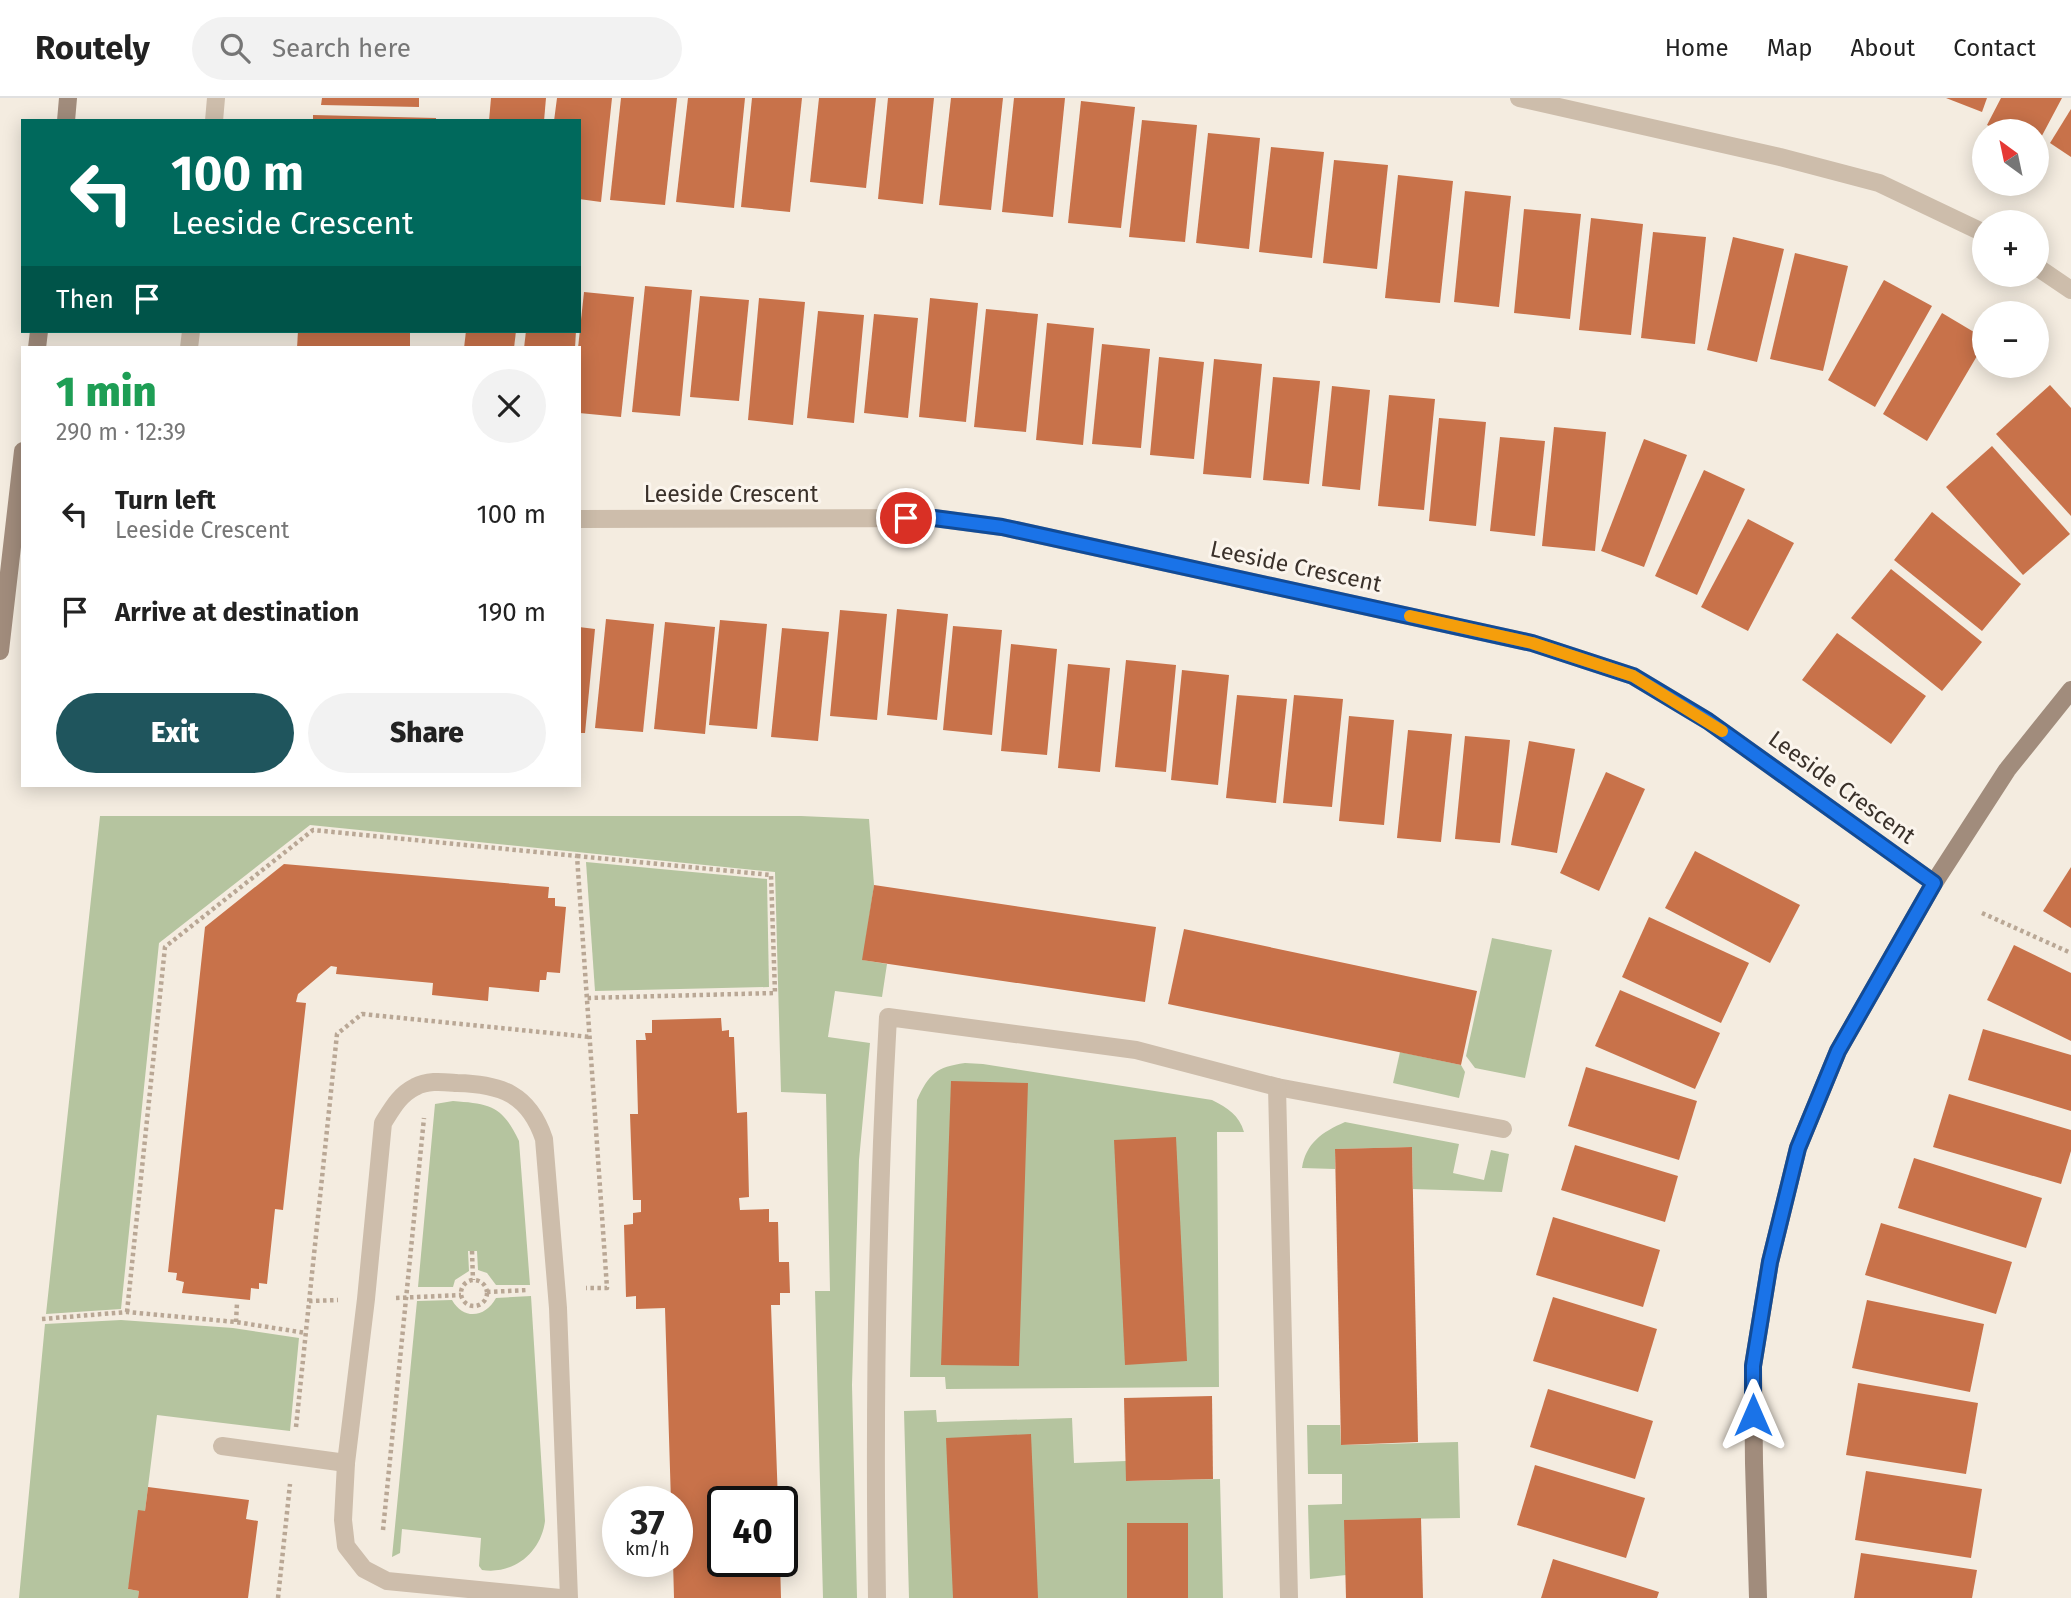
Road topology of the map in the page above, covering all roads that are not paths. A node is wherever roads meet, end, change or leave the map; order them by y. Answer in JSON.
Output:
{"nodes":[{"id":1,"x":68,"y":98,"type":"edge"},
{"id":2,"x":216,"y":98,"type":"edge"},
{"id":3,"x":1518,"y":98,"type":"edge"},
{"id":4,"x":66,"y":119,"type":"edge"},
{"id":5,"x":214,"y":119,"type":"edge"},
{"id":6,"x":1972,"y":227,"type":"edge"},
{"id":7,"x":2049,"y":275,"type":"edge"},
{"id":8,"x":2071,"y":290,"type":"edge"},
{"id":9,"x":21,"y":469,"type":"edge"},
{"id":10,"x":581,"y":519,"type":"edge"},
{"id":11,"x":1,"y":646,"type":"edge"},
{"id":12,"x":2071,"y":690,"type":"edge"},
{"id":13,"x":1934,"y":883,"type":"junction"},
{"id":14,"x":1277,"y":1087,"type":"junction"},
{"id":15,"x":1503,"y":1129,"type":"dead end"},
{"id":16,"x":222,"y":1446,"type":"dead end"},
{"id":17,"x":346,"y":1463,"type":"junction"},
{"id":18,"x":560,"y":1598,"type":"edge"},
{"id":19,"x":569,"y":1598,"type":"edge"},
{"id":20,"x":877,"y":1598,"type":"edge"},
{"id":21,"x":1289,"y":1598,"type":"edge"},
{"id":22,"x":1758,"y":1598,"type":"edge"}],
"edges":[{"from":1,"to":4,"type":"street"},
{"from":2,"to":5,"type":"street"},
{"from":3,"to":6,"type":"street"},
{"from":7,"to":8,"type":"street"},
{"from":9,"to":11,"type":"street"},
{"from":10,"to":13,"type":"street","name":"Leeside Crescent"},
{"from":12,"to":13,"type":"street"},
{"from":13,"to":22,"type":"street"},
{"from":14,"to":15,"type":"street"},
{"from":14,"to":20,"type":"street"},
{"from":14,"to":21,"type":"street"},
{"from":16,"to":17,"type":"street"},
{"from":17,"to":18,"type":"street"},
{"from":17,"to":19,"type":"street"}]}
